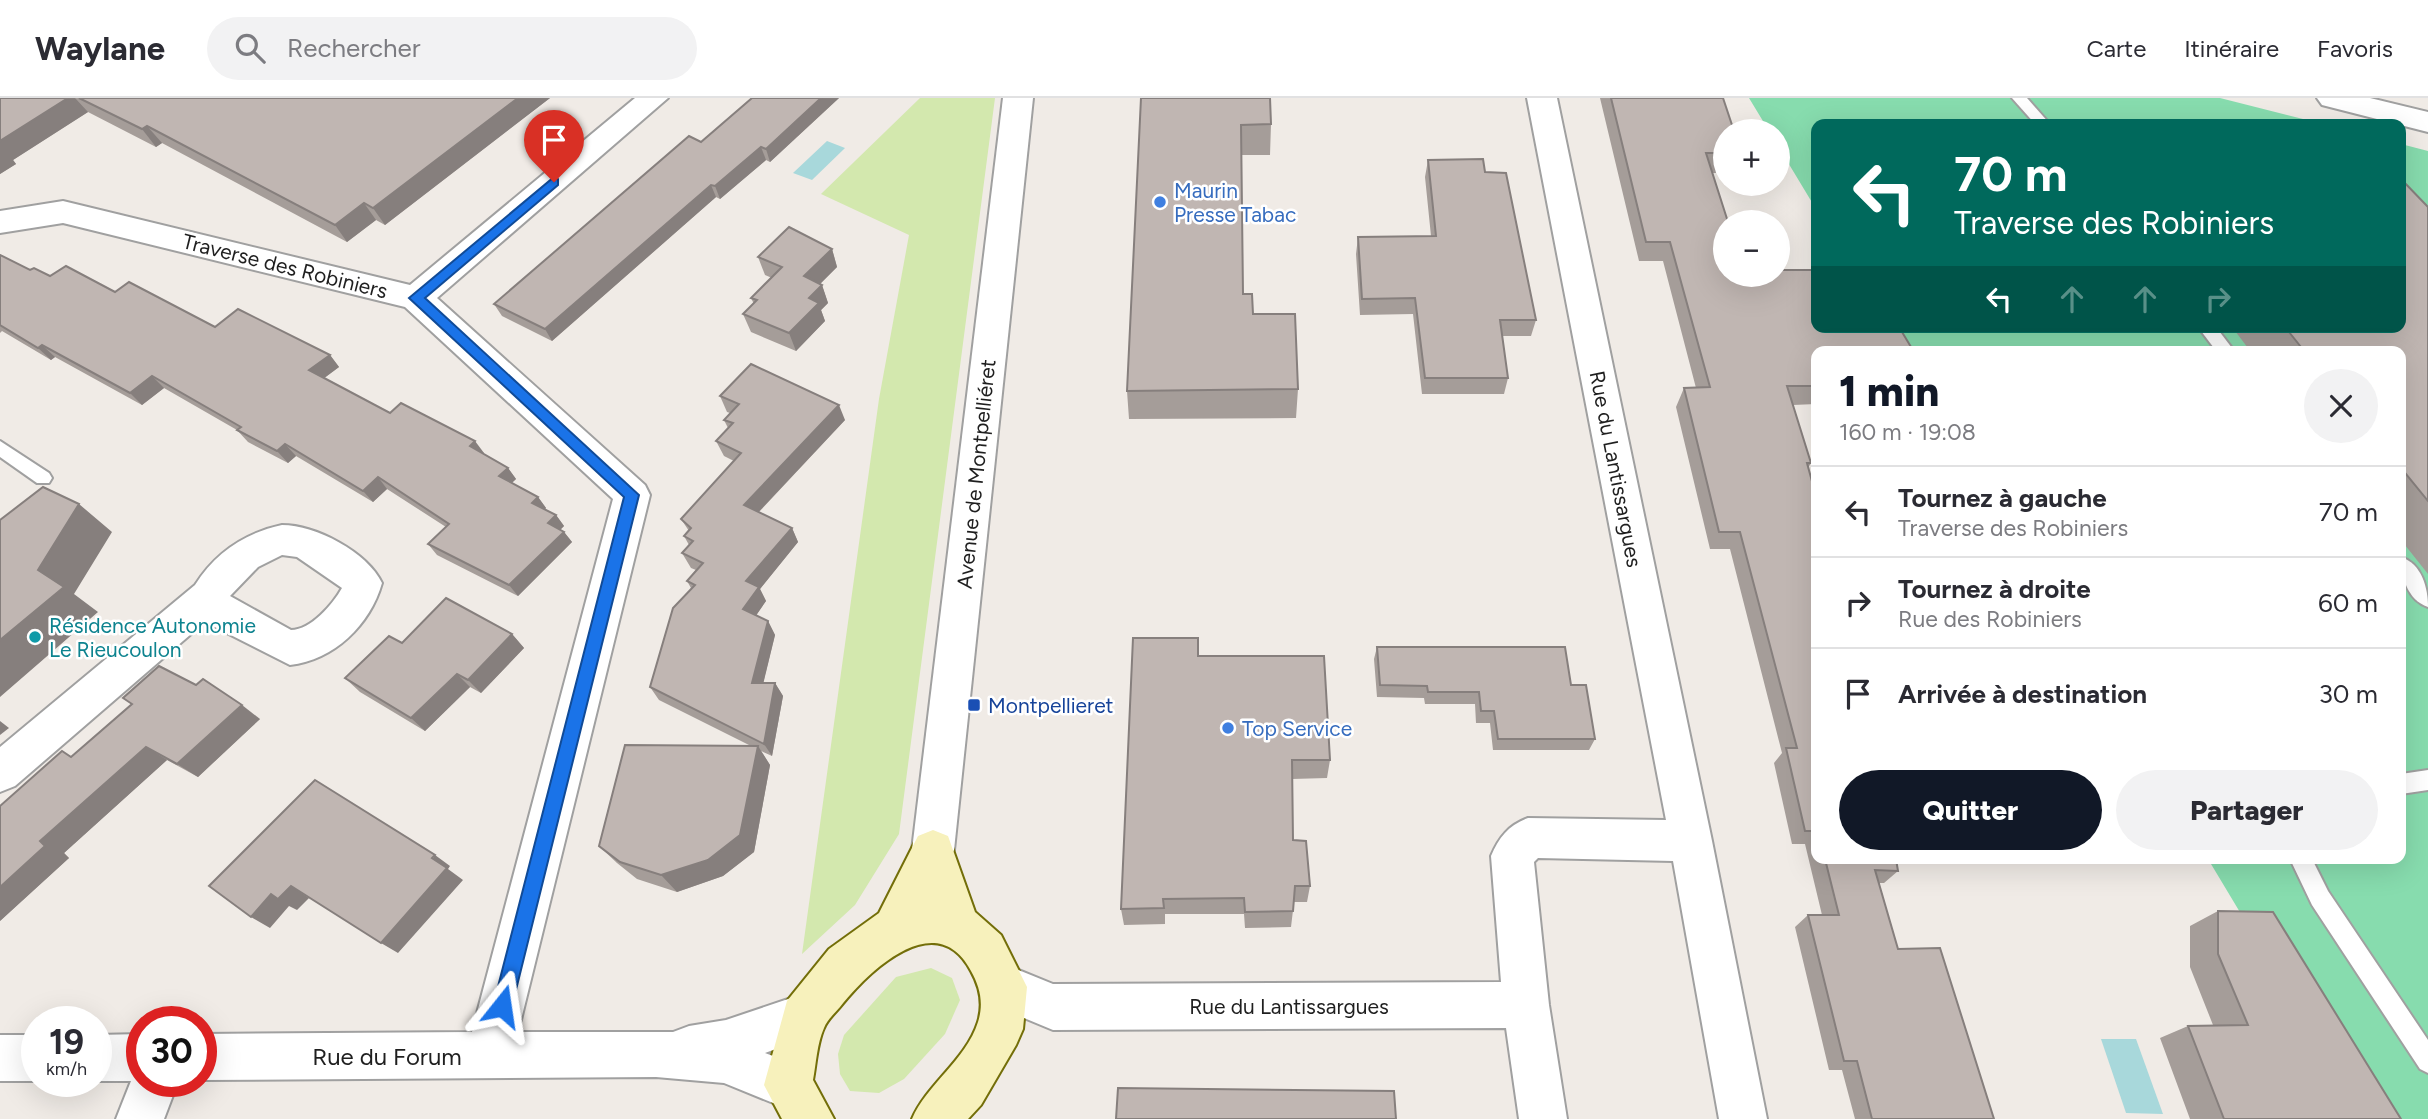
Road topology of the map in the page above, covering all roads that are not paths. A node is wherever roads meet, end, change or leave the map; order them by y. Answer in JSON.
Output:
{"nodes":[{"id":1,"x":652,"y":98,"type":"edge"},
{"id":2,"x":1018,"y":98,"type":"edge"},
{"id":3,"x":1542,"y":98,"type":"edge"},
{"id":4,"x":2019,"y":98,"type":"edge"},
{"id":5,"x":2332,"y":98,"type":"edge"},
{"id":6,"x":2038,"y":119,"type":"edge"},
{"id":7,"x":2428,"y":122,"type":"edge"},
{"id":8,"x":0,"y":222,"type":"edge"},
{"id":9,"x":416,"y":298,"type":"junction"},
{"id":10,"x":0,"y":448,"type":"edge"},
{"id":11,"x":43,"y":478,"type":"dead end"},
{"id":12,"x":2406,"y":571,"type":"edge"},
{"id":13,"x":209,"y":596,"type":"dead end"},
{"id":14,"x":2428,"y":600,"type":"edge"},
{"id":15,"x":0,"y":773,"type":"edge"},
{"id":16,"x":2428,"y":780,"type":"edge"},
{"id":17,"x":2406,"y":783,"type":"edge"},
{"id":18,"x":1691,"y":841,"type":"junction"},
{"id":19,"x":933,"y":850,"type":"junction"},
{"id":20,"x":2303,"y":864,"type":"edge"},
{"id":21,"x":957,"y":925,"type":"junction"},
{"id":22,"x":895,"y":928,"type":"junction"},
{"id":23,"x":1526,"y":1005,"type":"junction"},
{"id":24,"x":1002,"y":1008,"type":"junction"},
{"id":25,"x":803,"y":1017,"type":"junction"},
{"id":26,"x":656,"y":1054,"type":"junction"},
{"id":27,"x":489,"y":1056,"type":"junction"},
{"id":28,"x":217,"y":1057,"type":"edge"},
{"id":29,"x":0,"y":1058,"type":"edge"},
{"id":30,"x":21,"y":1058,"type":"edge"},
{"id":31,"x":2428,"y":1061,"type":"edge"},
{"id":32,"x":148,"y":1097,"type":"edge"},
{"id":33,"x":799,"y":1102,"type":"edge"},
{"id":34,"x":140,"y":1119,"type":"edge"},
{"id":35,"x":936,"y":1119,"type":"edge"},
{"id":36,"x":1543,"y":1119,"type":"edge"},
{"id":37,"x":1744,"y":1119,"type":"edge"}],
"edges":[{"from":1,"to":9,"type":"street"},
{"from":2,"to":19,"type":"street","name":"Avenue de Montpelliéret"},
{"from":3,"to":18,"type":"street","name":"Rue du Lantissargues"},
{"from":4,"to":6,"type":"lane"},
{"from":5,"to":7,"type":"street"},
{"from":8,"to":9,"type":"street","name":"Traverse des Robiniers"},
{"from":9,"to":27,"type":"street","name":"Traverse des Robiniers"},
{"from":10,"to":11,"type":"lane"},
{"from":12,"to":14,"type":"lane"},
{"from":13,"to":15,"type":"street"},
{"from":16,"to":17,"type":"lane"},
{"from":18,"to":23,"type":"street"},
{"from":18,"to":37,"type":"street","name":"Rue du Lantissargues"},
{"from":19,"to":21,"type":"street","name":"Avenue de Montpelliéret"},
{"from":19,"to":22,"type":"street","name":"Avenue de Montpelliéret"},
{"from":20,"to":31,"type":"lane"},
{"from":21,"to":22,"type":"street"},
{"from":21,"to":24,"type":"street"},
{"from":22,"to":25,"type":"street"},
{"from":23,"to":24,"type":"street","name":"Rue du Lantissargues"},
{"from":23,"to":36,"type":"street"},
{"from":24,"to":35,"type":"street"},
{"from":25,"to":26,"type":"street","name":"Rue du Forum"},
{"from":25,"to":33,"type":"street"},
{"from":26,"to":27,"type":"street","name":"Rue du Forum"},
{"from":26,"to":33,"type":"street","name":"Rue du Forum"},
{"from":27,"to":28,"type":"street","name":"Rue du Forum"},
{"from":29,"to":30,"type":"street"},
{"from":32,"to":34,"type":"street"}]}
